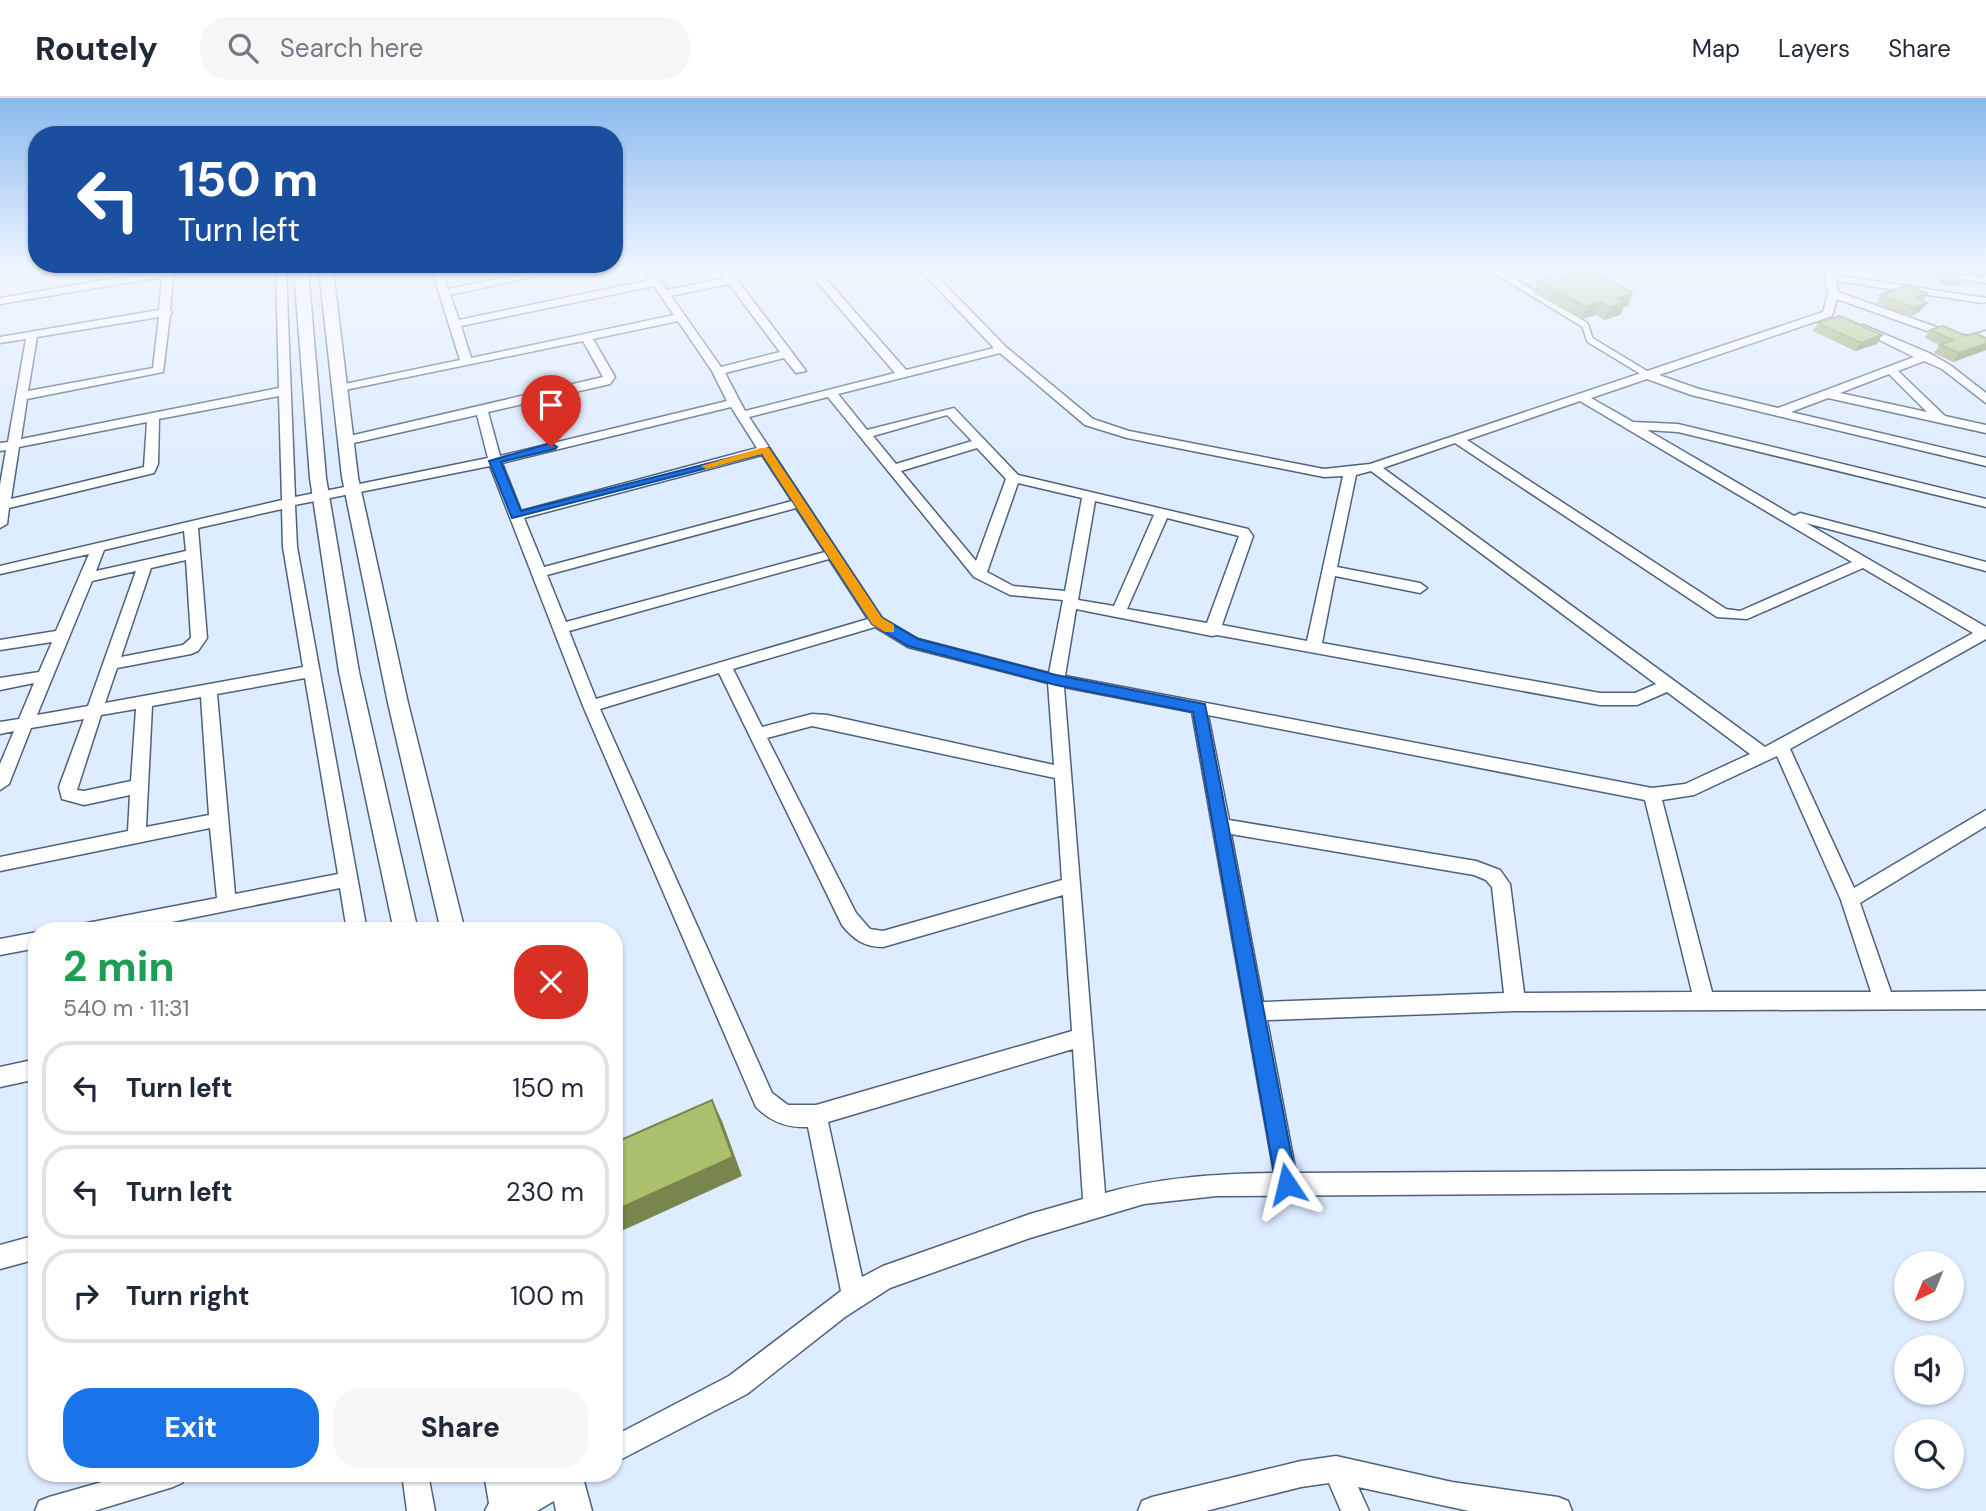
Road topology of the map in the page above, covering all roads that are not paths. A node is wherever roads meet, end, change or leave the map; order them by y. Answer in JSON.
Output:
{"nodes":[{"id":1,"x":32,"y":335,"type":"edge"},
{"id":2,"x":26,"y":336,"type":"edge"},
{"id":3,"x":164,"y":336,"type":"edge"},
{"id":4,"x":283,"y":336,"type":"edge"},
{"id":5,"x":307,"y":336,"type":"edge"},
{"id":6,"x":333,"y":336,"type":"edge"},
{"id":7,"x":459,"y":336,"type":"edge"},
{"id":8,"x":591,"y":336,"type":"edge"},
{"id":9,"x":693,"y":336,"type":"edge"},
{"id":10,"x":772,"y":336,"type":"edge"},
{"id":11,"x":870,"y":336,"type":"edge"},
{"id":12,"x":989,"y":336,"type":"edge"},
{"id":13,"x":1589,"y":336,"type":"edge"},
{"id":14,"x":1763,"y":336,"type":"edge"},
{"id":15,"x":1880,"y":336,"type":"edge"},
{"id":16,"x":1953,"y":336,"type":"edge"},
{"id":17,"x":1977,"y":336,"type":"edge"},
{"id":18,"x":586,"y":337,"type":"junction"},
{"id":19,"x":0,"y":340,"type":"edge"},
{"id":20,"x":1002,"y":349,"type":"junction"},
{"id":21,"x":785,"y":354,"type":"junction"},
{"id":22,"x":1927,"y":356,"type":"junction"},
{"id":23,"x":466,"y":360,"type":"junction"},
{"id":24,"x":1891,"y":370,"type":"junction"},
{"id":25,"x":718,"y":371,"type":"junction"},
{"id":26,"x":800,"y":371,"type":"dead end"},
{"id":27,"x":903,"y":374,"type":"junction"},
{"id":28,"x":1648,"y":375,"type":"junction"},
{"id":29,"x":1970,"y":385,"type":"junction"},
{"id":30,"x":1986,"y":386,"type":"edge"},
{"id":31,"x":339,"y":389,"type":"junction"},
{"id":32,"x":284,"y":391,"type":"junction"},
{"id":33,"x":831,"y":393,"type":"junction"},
{"id":34,"x":1828,"y":394,"type":"junction"},
{"id":35,"x":22,"y":396,"type":"junction"},
{"id":36,"x":1581,"y":397,"type":"junction"},
{"id":37,"x":1986,"y":399,"type":"edge"},
{"id":38,"x":738,"y":409,"type":"junction"},
{"id":39,"x":482,"y":411,"type":"junction"},
{"id":40,"x":1779,"y":412,"type":"junction"},
{"id":41,"x":153,"y":417,"type":"junction"},
{"id":42,"x":1941,"y":419,"type":"junction"},
{"id":43,"x":1632,"y":426,"type":"junction"},
{"id":44,"x":1986,"y":429,"type":"edge"},
{"id":45,"x":865,"y":434,"type":"junction"},
{"id":46,"x":1457,"y":439,"type":"junction"},
{"id":47,"x":345,"y":441,"type":"junction"},
{"id":48,"x":979,"y":443,"type":"junction"},
{"id":49,"x":14,"y":444,"type":"junction"},
{"id":50,"x":0,"y":447,"type":"edge"},
{"id":51,"x":765,"y":450,"type":"junction"},
{"id":52,"x":495,"y":461,"type":"junction"},
{"id":53,"x":1986,"y":461,"type":"edge"},
{"id":54,"x":1373,"y":467,"type":"junction"},
{"id":55,"x":893,"y":469,"type":"junction"},
{"id":56,"x":1350,"y":472,"type":"junction"},
{"id":57,"x":1013,"y":478,"type":"junction"},
{"id":58,"x":354,"y":488,"type":"junction"},
{"id":59,"x":1089,"y":495,"type":"junction"},
{"id":60,"x":321,"y":496,"type":"junction"},
{"id":61,"x":800,"y":503,"type":"junction"},
{"id":62,"x":1986,"y":503,"type":"edge"},
{"id":63,"x":4,"y":505,"type":"junction"},
{"id":64,"x":286,"y":505,"type":"junction"},
{"id":65,"x":1163,"y":511,"type":"junction"},
{"id":66,"x":1777,"y":512,"type":"junction"},
{"id":67,"x":517,"y":516,"type":"junction"},
{"id":68,"x":0,"y":524,"type":"edge"},
{"id":69,"x":191,"y":526,"type":"junction"},
{"id":70,"x":99,"y":546,"type":"junction"},
{"id":71,"x":193,"y":554,"type":"junction"},
{"id":72,"x":833,"y":554,"type":"junction"},
{"id":73,"x":1864,"y":562,"type":"junction"},
{"id":74,"x":145,"y":565,"type":"junction"},
{"id":75,"x":1986,"y":567,"type":"edge"},
{"id":76,"x":0,"y":570,"type":"edge"},
{"id":77,"x":1329,"y":570,"type":"junction"},
{"id":78,"x":539,"y":573,"type":"junction"},
{"id":79,"x":979,"y":574,"type":"junction"},
{"id":80,"x":86,"y":578,"type":"junction"},
{"id":81,"x":1420,"y":588,"type":"dead end"},
{"id":82,"x":1071,"y":600,"type":"junction"},
{"id":83,"x":1118,"y":613,"type":"junction"},
{"id":84,"x":877,"y":621,"type":"junction"},
{"id":85,"x":562,"y":628,"type":"junction"},
{"id":86,"x":1212,"y":631,"type":"junction"},
{"id":87,"x":1986,"y":633,"type":"edge"},
{"id":88,"x":62,"y":635,"type":"junction"},
{"id":89,"x":0,"y":645,"type":"edge"},
{"id":90,"x":1312,"y":648,"type":"junction"},
{"id":91,"x":112,"y":664,"type":"junction"},
{"id":92,"x":725,"y":669,"type":"junction"},
{"id":93,"x":313,"y":671,"type":"junction"},
{"id":94,"x":45,"y":676,"type":"junction"},
{"id":95,"x":1056,"y":680,"type":"junction"},
{"id":96,"x":0,"y":684,"type":"edge"},
{"id":97,"x":1667,"y":686,"type":"junction"},
{"id":98,"x":209,"y":690,"type":"junction"},
{"id":99,"x":144,"y":703,"type":"junction"},
{"id":100,"x":591,"y":706,"type":"junction"},
{"id":101,"x":1199,"y":708,"type":"junction"},
{"id":102,"x":96,"y":711,"type":"junction"},
{"id":103,"x":25,"y":723,"type":"junction"},
{"id":104,"x":0,"y":728,"type":"edge"},
{"id":105,"x":759,"y":734,"type":"junction"},
{"id":106,"x":1782,"y":747,"type":"junction"},
{"id":107,"x":1763,"y":755,"type":"junction"},
{"id":108,"x":1064,"y":774,"type":"junction"},
{"id":109,"x":0,"y":784,"type":"edge"},
{"id":110,"x":140,"y":786,"type":"junction"},
{"id":111,"x":1652,"y":795,"type":"junction"},
{"id":112,"x":1986,"y":817,"type":"edge"},
{"id":113,"x":218,"y":820,"type":"junction"},
{"id":114,"x":1223,"y":826,"type":"junction"},
{"id":115,"x":137,"y":836,"type":"junction"},
{"id":116,"x":0,"y":864,"type":"edge"},
{"id":117,"x":350,"y":879,"type":"junction"},
{"id":118,"x":1071,"y":885,"type":"junction"},
{"id":119,"x":1850,"y":900,"type":"junction"},
{"id":120,"x":227,"y":904,"type":"junction"},
{"id":121,"x":173,"y":922,"type":"edge"},
{"id":122,"x":356,"y":922,"type":"edge"},
{"id":123,"x":403,"y":922,"type":"edge"},
{"id":124,"x":451,"y":922,"type":"edge"},
{"id":125,"x":28,"y":942,"type":"edge"},
{"id":126,"x":0,"y":947,"type":"edge"},
{"id":127,"x":1986,"y":1000,"type":"edge"},
{"id":128,"x":1515,"y":1002,"type":"junction"},
{"id":129,"x":1704,"y":1002,"type":"junction"},
{"id":130,"x":1885,"y":1002,"type":"junction"},
{"id":131,"x":1257,"y":1011,"type":"junction"},
{"id":132,"x":1083,"y":1037,"type":"junction"},
{"id":133,"x":28,"y":1071,"type":"edge"},
{"id":134,"x":0,"y":1077,"type":"edge"},
{"id":135,"x":816,"y":1115,"type":"junction"},
{"id":136,"x":1986,"y":1180,"type":"edge"},
{"id":137,"x":1287,"y":1184,"type":"junction"},
{"id":138,"x":1095,"y":1207,"type":"junction"},
{"id":139,"x":28,"y":1249,"type":"edge"},
{"id":140,"x":0,"y":1257,"type":"edge"},
{"id":141,"x":854,"y":1294,"type":"junction"},
{"id":142,"x":623,"y":1445,"type":"edge"},
{"id":143,"x":1336,"y":1469,"type":"junction"},
{"id":144,"x":146,"y":1482,"type":"edge"},
{"id":145,"x":416,"y":1482,"type":"edge"},
{"id":146,"x":502,"y":1482,"type":"edge"},
{"id":147,"x":553,"y":1482,"type":"edge"},
{"id":148,"x":568,"y":1482,"type":"edge"},
{"id":149,"x":1486,"y":1506,"type":"edge"},
{"id":150,"x":506,"y":1510,"type":"edge"},
{"id":151,"x":49,"y":1511,"type":"edge"},
{"id":152,"x":421,"y":1511,"type":"edge"},
{"id":153,"x":574,"y":1511,"type":"edge"},
{"id":154,"x":1152,"y":1511,"type":"edge"},
{"id":155,"x":1354,"y":1511,"type":"edge"},
{"id":156,"x":1559,"y":1511,"type":"edge"}],
"edges":[{"from":1,"to":35,"type":"street"},
{"from":2,"to":19,"type":"street"},
{"from":3,"to":35,"type":"street"},
{"from":4,"to":32,"type":"street"},
{"from":5,"to":60,"type":"street"},
{"from":6,"to":31,"type":"street"},
{"from":7,"to":23,"type":"street"},
{"from":8,"to":18,"type":"street"},
{"from":9,"to":25,"type":"street"},
{"from":10,"to":21,"type":"street"},
{"from":11,"to":27,"type":"street"},
{"from":12,"to":20,"type":"street"},
{"from":13,"to":28,"type":"lane"},
{"from":14,"to":28,"type":"street"},
{"from":15,"to":22,"type":"street"},
{"from":16,"to":17,"type":"street"},
{"from":18,"to":23,"type":"street"},
{"from":18,"to":39,"type":"street"},
{"from":20,"to":27,"type":"street"},
{"from":20,"to":56,"type":"street"},
{"from":21,"to":25,"type":"street"},
{"from":21,"to":26,"type":"street"},
{"from":22,"to":24,"type":"street"},
{"from":22,"to":29,"type":"street"},
{"from":23,"to":31,"type":"street"},
{"from":24,"to":34,"type":"street"},
{"from":24,"to":42,"type":"street"},
{"from":25,"to":38,"type":"street"},
{"from":27,"to":33,"type":"street"},
{"from":28,"to":36,"type":"street"},
{"from":28,"to":40,"type":"street"},
{"from":29,"to":30,"type":"street"},
{"from":29,"to":37,"type":"street"},
{"from":31,"to":47,"type":"street"},
{"from":32,"to":41,"type":"street"},
{"from":32,"to":64,"type":"street"},
{"from":33,"to":38,"type":"street"},
{"from":33,"to":45,"type":"street"},
{"from":34,"to":40,"type":"street"},
{"from":34,"to":42,"type":"street"},
{"from":35,"to":49,"type":"street"},
{"from":36,"to":43,"type":"street"},
{"from":36,"to":46,"type":"street"},
{"from":38,"to":51,"type":"street"},
{"from":38,"to":52,"type":"street"},
{"from":39,"to":47,"type":"street"},
{"from":39,"to":52,"type":"street"},
{"from":40,"to":53,"type":"street"},
{"from":41,"to":49,"type":"street"},
{"from":41,"to":63,"type":"street"},
{"from":42,"to":44,"type":"street"},
{"from":43,"to":62,"type":"street"},
{"from":43,"to":66,"type":"street"},
{"from":45,"to":48,"type":"street"},
{"from":45,"to":55,"type":"street"},
{"from":46,"to":54,"type":"street"},
{"from":46,"to":73,"type":"street"},
{"from":47,"to":58,"type":"street"},
{"from":48,"to":55,"type":"street"},
{"from":48,"to":57,"type":"street"},
{"from":49,"to":50,"type":"street"},
{"from":49,"to":63,"type":"street"},
{"from":51,"to":61,"type":"street"},
{"from":51,"to":67,"type":"street"},
{"from":52,"to":58,"type":"street"},
{"from":52,"to":67,"type":"street"},
{"from":54,"to":56,"type":"street"},
{"from":54,"to":97,"type":"street"},
{"from":55,"to":79,"type":"street"},
{"from":56,"to":77,"type":"street"},
{"from":57,"to":59,"type":"street"},
{"from":57,"to":79,"type":"street"},
{"from":58,"to":60,"type":"street"},
{"from":58,"to":124,"type":"street"},
{"from":59,"to":65,"type":"street"},
{"from":59,"to":82,"type":"street"},
{"from":60,"to":64,"type":"street"},
{"from":60,"to":123,"type":"street"},
{"from":61,"to":72,"type":"street"},
{"from":61,"to":78,"type":"street"},
{"from":63,"to":68,"type":"street"},
{"from":64,"to":69,"type":"street"},
{"from":64,"to":93,"type":"street"},
{"from":65,"to":83,"type":"street"},
{"from":65,"to":86,"type":"street"},
{"from":66,"to":73,"type":"street"},
{"from":66,"to":75,"type":"street"},
{"from":67,"to":78,"type":"street"},
{"from":69,"to":70,"type":"street"},
{"from":69,"to":71,"type":"street"},
{"from":70,"to":76,"type":"street"},
{"from":70,"to":80,"type":"street"},
{"from":71,"to":74,"type":"street"},
{"from":71,"to":91,"type":"street"},
{"from":72,"to":84,"type":"street"},
{"from":72,"to":85,"type":"street"},
{"from":73,"to":87,"type":"street"},
{"from":74,"to":80,"type":"street"},
{"from":74,"to":91,"type":"street"},
{"from":77,"to":81,"type":"street"},
{"from":77,"to":90,"type":"street"},
{"from":78,"to":85,"type":"street"},
{"from":79,"to":82,"type":"street"},
{"from":80,"to":88,"type":"street"},
{"from":82,"to":83,"type":"street"},
{"from":82,"to":95,"type":"street"},
{"from":83,"to":86,"type":"street"},
{"from":84,"to":92,"type":"street"},
{"from":84,"to":95,"type":"street"},
{"from":85,"to":100,"type":"street"},
{"from":86,"to":90,"type":"street"},
{"from":87,"to":106,"type":"street"},
{"from":88,"to":89,"type":"street"},
{"from":88,"to":94,"type":"street"},
{"from":90,"to":97,"type":"street"},
{"from":91,"to":102,"type":"street"},
{"from":92,"to":100,"type":"street"},
{"from":92,"to":105,"type":"street"},
{"from":93,"to":98,"type":"street"},
{"from":93,"to":117,"type":"street"},
{"from":94,"to":96,"type":"street"},
{"from":94,"to":103,"type":"street"},
{"from":95,"to":101,"type":"street"},
{"from":95,"to":108,"type":"street"},
{"from":97,"to":107,"type":"street"},
{"from":98,"to":99,"type":"street"},
{"from":98,"to":113,"type":"street"},
{"from":99,"to":102,"type":"street"},
{"from":99,"to":110,"type":"street"},
{"from":100,"to":135,"type":"street"},
{"from":101,"to":111,"type":"street"},
{"from":101,"to":114,"type":"street"},
{"from":102,"to":103,"type":"street"},
{"from":102,"to":110,"type":"street"},
{"from":103,"to":104,"type":"street"},
{"from":103,"to":109,"type":"street"},
{"from":105,"to":108,"type":"street"},
{"from":105,"to":118,"type":"street"},
{"from":106,"to":107,"type":"street"},
{"from":106,"to":119,"type":"street"},
{"from":107,"to":111,"type":"street"},
{"from":108,"to":118,"type":"street"},
{"from":110,"to":115,"type":"street"},
{"from":111,"to":129,"type":"street"},
{"from":112,"to":119,"type":"street"},
{"from":113,"to":115,"type":"street"},
{"from":113,"to":120,"type":"street"},
{"from":114,"to":128,"type":"street"},
{"from":114,"to":131,"type":"street"},
{"from":115,"to":116,"type":"street"},
{"from":117,"to":120,"type":"street"},
{"from":117,"to":122,"type":"street"},
{"from":118,"to":132,"type":"street"},
{"from":119,"to":130,"type":"street"},
{"from":120,"to":121,"type":"street"},
{"from":125,"to":126,"type":"street"},
{"from":127,"to":130,"type":"street"},
{"from":128,"to":129,"type":"street"},
{"from":128,"to":131,"type":"street"},
{"from":129,"to":130,"type":"street"},
{"from":131,"to":137,"type":"street"},
{"from":132,"to":135,"type":"street"},
{"from":132,"to":138,"type":"street"},
{"from":133,"to":134,"type":"street"},
{"from":135,"to":141,"type":"street"},
{"from":136,"to":137,"type":"street"},
{"from":137,"to":138,"type":"street"},
{"from":138,"to":141,"type":"street"},
{"from":139,"to":140,"type":"street"},
{"from":141,"to":142,"type":"street"},
{"from":143,"to":149,"type":"street"},
{"from":143,"to":154,"type":"street"},
{"from":143,"to":155,"type":"street"},
{"from":144,"to":151,"type":"street"},
{"from":145,"to":152,"type":"street"},
{"from":146,"to":150,"type":"street"},
{"from":147,"to":150,"type":"street"},
{"from":148,"to":153,"type":"street"},
{"from":149,"to":156,"type":"street"}]}
